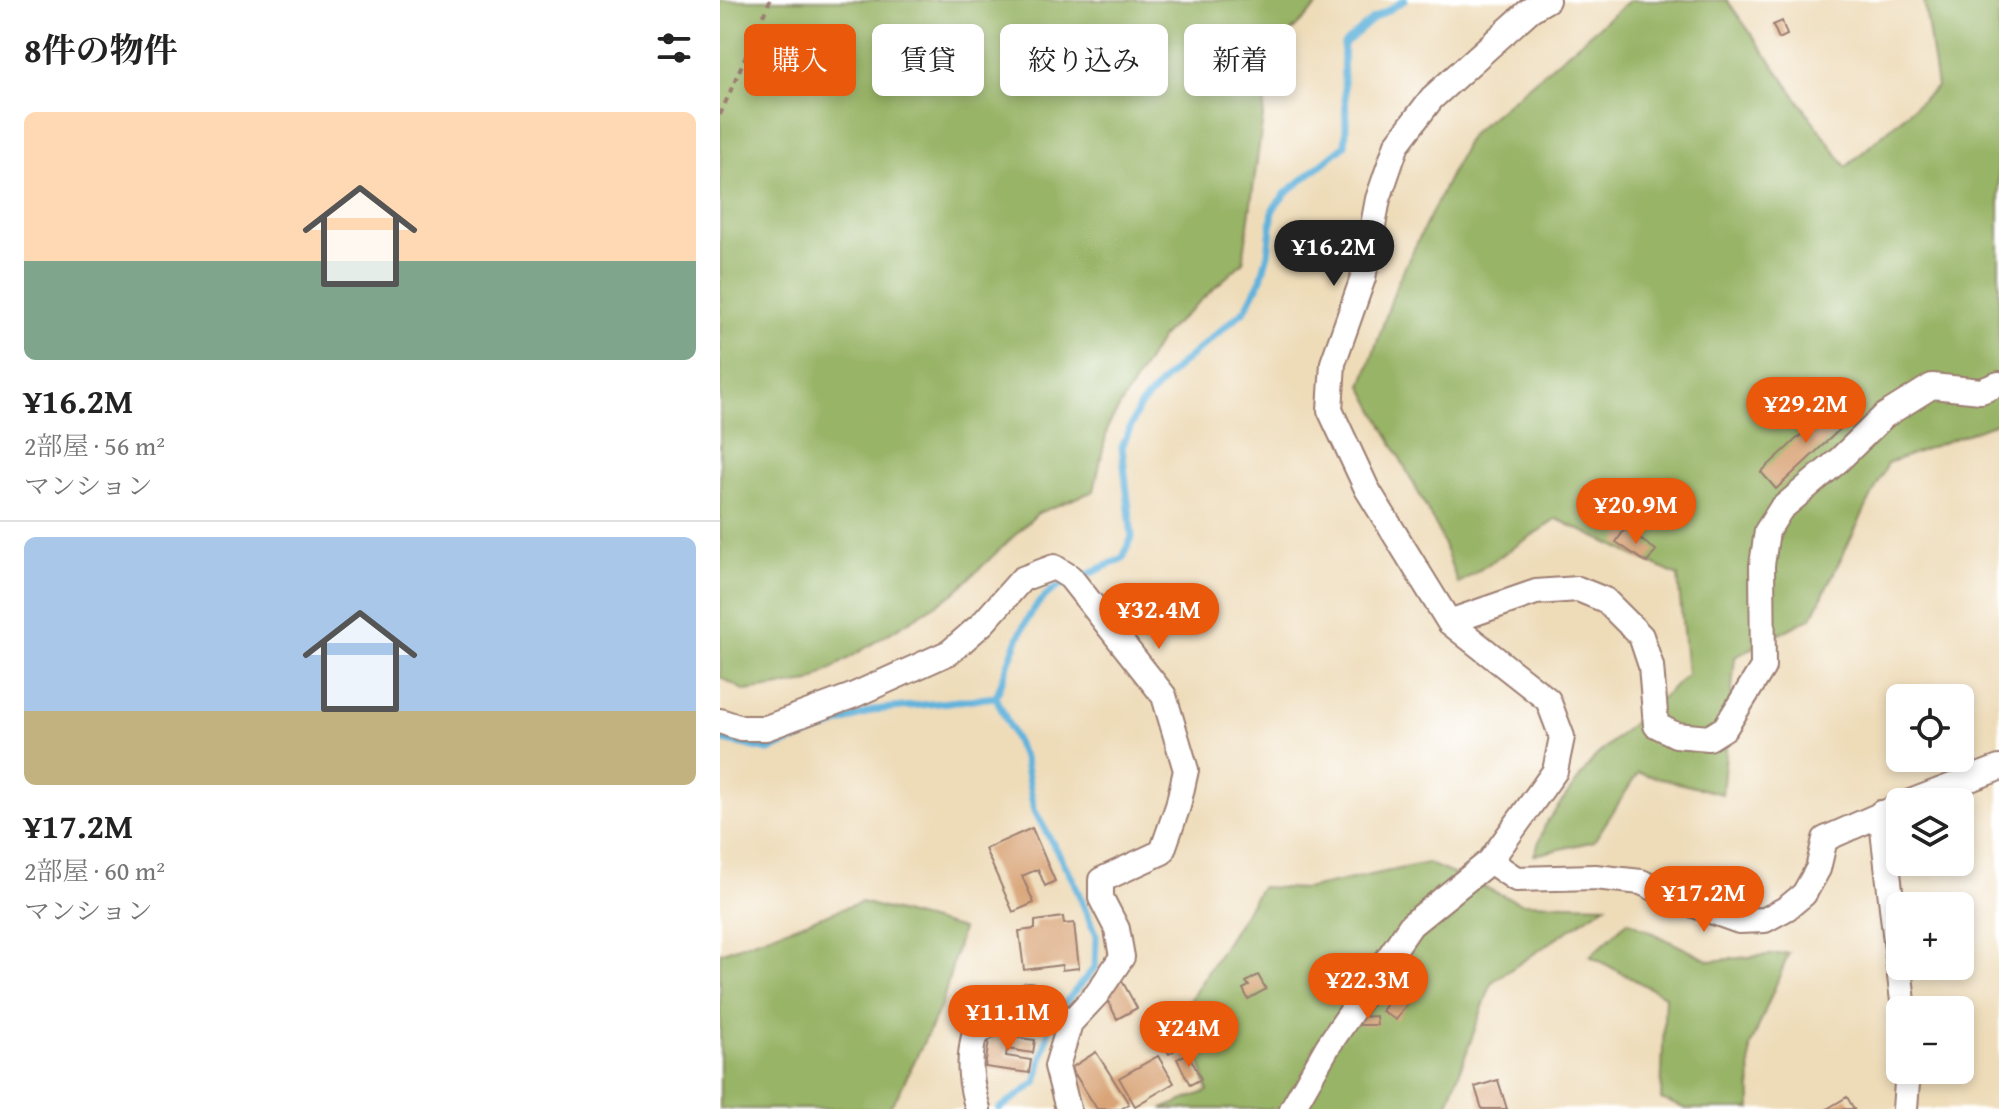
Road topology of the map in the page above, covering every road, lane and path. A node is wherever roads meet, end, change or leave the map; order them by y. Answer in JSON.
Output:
{"nodes":[{"id":1,"x":770,"y":0,"type":"edge"},
{"id":2,"x":1547,"y":0,"type":"edge"},
{"id":3,"x":720,"y":115,"type":"edge"},
{"id":4,"x":1999,"y":384,"type":"edge"},
{"id":5,"x":1449,"y":622,"type":"junction"},
{"id":6,"x":720,"y":721,"type":"edge"},
{"id":7,"x":1999,"y":768,"type":"edge"},
{"id":8,"x":1947,"y":788,"type":"edge"},
{"id":9,"x":1886,"y":812,"type":"edge"},
{"id":10,"x":1490,"y":861,"type":"junction"},
{"id":11,"x":1895,"y":876,"type":"edge"},
{"id":12,"x":1903,"y":996,"type":"edge"},
{"id":13,"x":1070,"y":1023,"type":"junction"},
{"id":14,"x":1907,"y":1084,"type":"edge"},
{"id":15,"x":978,"y":1109,"type":"edge"},
{"id":16,"x":1068,"y":1109,"type":"edge"},
{"id":17,"x":1292,"y":1109,"type":"edge"},
{"id":18,"x":1905,"y":1109,"type":"edge"}],
"edges":[{"from":1,"to":3,"type":"path"},
{"from":2,"to":5,"type":"street"},
{"from":4,"to":5,"type":"street"},
{"from":5,"to":10,"type":"street"},
{"from":6,"to":13,"type":"street"},
{"from":7,"to":8,"type":"street"},
{"from":9,"to":10,"type":"street"},
{"from":10,"to":17,"type":"street"},
{"from":11,"to":12,"type":"street"},
{"from":13,"to":15,"type":"street"},
{"from":13,"to":16,"type":"street"},
{"from":14,"to":18,"type":"street"}]}
